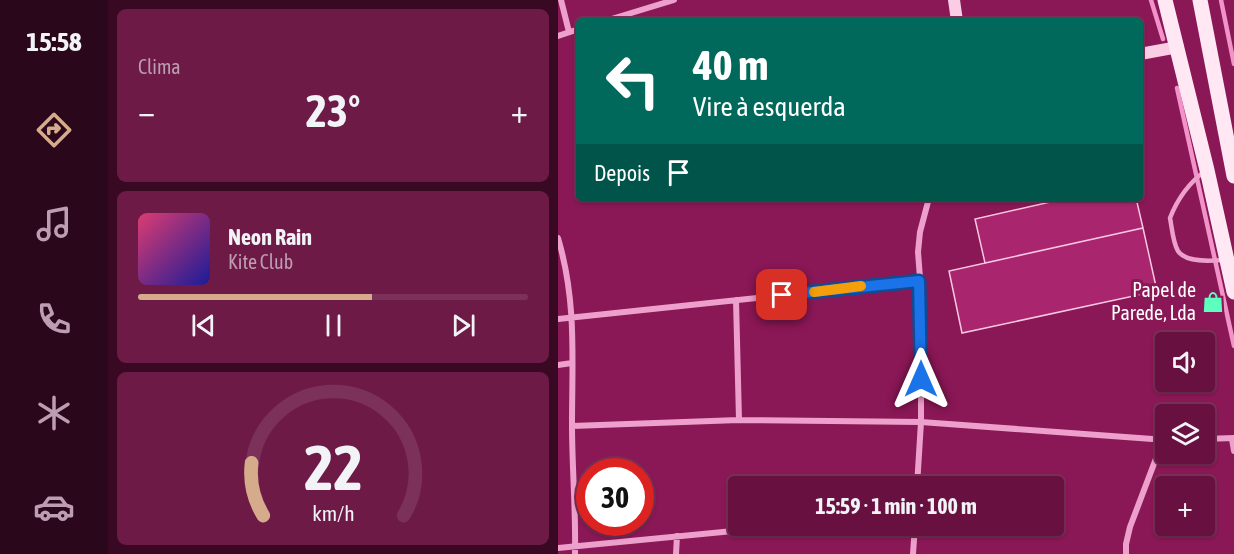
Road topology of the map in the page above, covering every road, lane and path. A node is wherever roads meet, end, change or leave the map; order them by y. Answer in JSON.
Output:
{"nodes":[{"id":1,"x":561,"y":0,"type":"edge"},
{"id":2,"x":954,"y":0,"type":"edge"},
{"id":3,"x":1165,"y":0,"type":"edge"},
{"id":4,"x":1200,"y":0,"type":"edge"},
{"id":5,"x":670,"y":1,"type":"edge"},
{"id":6,"x":615,"y":18,"type":"edge"},
{"id":7,"x":957,"y":18,"type":"edge"},
{"id":8,"x":576,"y":30,"type":"edge"},
{"id":9,"x":568,"y":33,"type":"junction"},
{"id":10,"x":558,"y":36,"type":"edge"},
{"id":11,"x":1178,"y":47,"type":"junction"},
{"id":12,"x":1143,"y":53,"type":"edge"},
{"id":13,"x":1207,"y":170,"type":"junction"},
{"id":14,"x":1234,"y":176,"type":"edge"},
{"id":15,"x":928,"y":201,"type":"edge"},
{"id":16,"x":558,"y":238,"type":"edge"},
{"id":17,"x":1227,"y":260,"type":"junction"},
{"id":18,"x":919,"y":281,"type":"junction"},
{"id":19,"x":1234,"y":292,"type":"edge"},
{"id":20,"x":736,"y":300,"type":"junction"},
{"id":21,"x":573,"y":318,"type":"junction"},
{"id":22,"x":558,"y":319,"type":"edge"},
{"id":23,"x":572,"y":363,"type":"junction"},
{"id":24,"x":558,"y":365,"type":"edge"},
{"id":25,"x":739,"y":420,"type":"junction"},
{"id":26,"x":921,"y":422,"type":"junction"},
{"id":27,"x":572,"y":426,"type":"junction"},
{"id":28,"x":1155,"y":439,"type":"edge"},
{"id":29,"x":1233,"y":439,"type":"edge"},
{"id":30,"x":1215,"y":440,"type":"edge"},
{"id":31,"x":1234,"y":451,"type":"edge"},
{"id":32,"x":1155,"y":464,"type":"edge"},
{"id":33,"x":918,"y":476,"type":"edge"},
{"id":34,"x":728,"y":531,"type":"edge"},
{"id":35,"x":677,"y":536,"type":"junction"},
{"id":36,"x":914,"y":536,"type":"edge"},
{"id":37,"x":575,"y":546,"type":"junction"},
{"id":38,"x":558,"y":548,"type":"edge"},
{"id":39,"x":575,"y":554,"type":"edge"},
{"id":40,"x":676,"y":554,"type":"edge"},
{"id":41,"x":913,"y":554,"type":"edge"},
{"id":42,"x":1126,"y":554,"type":"edge"}],
"edges":[{"from":1,"to":9,"type":"street"},
{"from":2,"to":7,"type":"street"},
{"from":3,"to":11,"type":"main road"},
{"from":4,"to":14,"type":"main road"},
{"from":5,"to":6,"type":"street"},
{"from":8,"to":9,"type":"street"},
{"from":9,"to":10,"type":"street"},
{"from":11,"to":12,"type":"street"},
{"from":11,"to":13,"type":"main road"},
{"from":13,"to":17,"type":"main road"},
{"from":13,"to":17,"type":"lane"},
{"from":15,"to":18,"type":"street"},
{"from":16,"to":21,"type":"street"},
{"from":17,"to":19,"type":"main road"},
{"from":18,"to":20,"type":"street"},
{"from":18,"to":26,"type":"street"},
{"from":20,"to":21,"type":"street"},
{"from":20,"to":25,"type":"street"},
{"from":21,"to":22,"type":"street"},
{"from":21,"to":23,"type":"street"},
{"from":23,"to":24,"type":"street"},
{"from":23,"to":27,"type":"street"},
{"from":25,"to":26,"type":"street"},
{"from":25,"to":27,"type":"street"},
{"from":26,"to":28,"type":"street"},
{"from":26,"to":33,"type":"street"},
{"from":27,"to":37,"type":"street"},
{"from":29,"to":30,"type":"street"},
{"from":29,"to":31,"type":"street"},
{"from":32,"to":42,"type":"street"},
{"from":34,"to":35,"type":"street"},
{"from":35,"to":37,"type":"street"},
{"from":35,"to":40,"type":"street"},
{"from":36,"to":41,"type":"street"},
{"from":37,"to":38,"type":"street"},
{"from":37,"to":39,"type":"street"}]}
